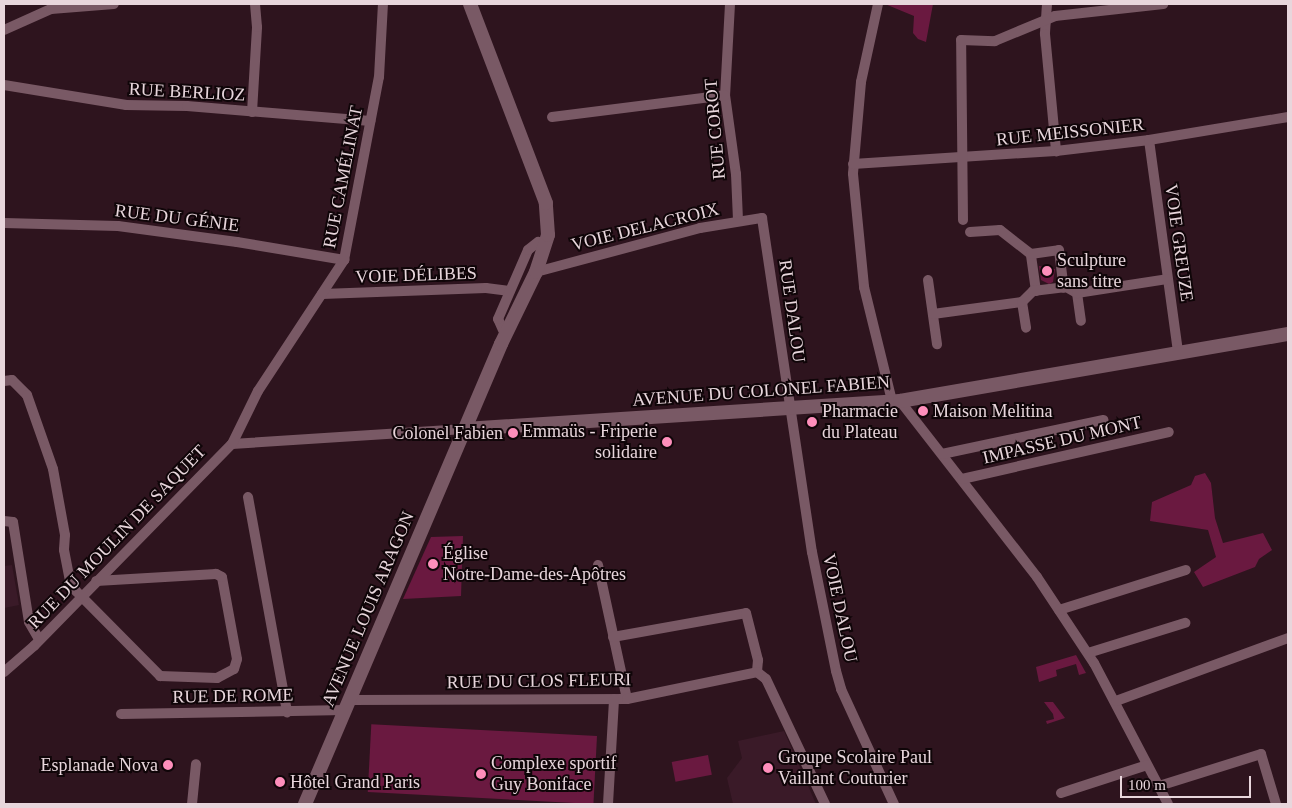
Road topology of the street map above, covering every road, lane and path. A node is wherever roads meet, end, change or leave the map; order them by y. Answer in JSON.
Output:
{"nodes":[{"id":1,"x":114,"y":4,"type":"edge"},
{"id":2,"x":255,"y":4,"type":"edge"},
{"id":3,"x":383,"y":4,"type":"edge"},
{"id":4,"x":470,"y":4,"type":"edge"},
{"id":5,"x":730,"y":4,"type":"edge"},
{"id":6,"x":878,"y":4,"type":"edge"},
{"id":7,"x":1047,"y":4,"type":"edge"},
{"id":8,"x":1163,"y":4,"type":"edge"},
{"id":9,"x":1047,"y":20,"type":"junction"},
{"id":10,"x":4,"y":30,"type":"edge"},
{"id":11,"x":4,"y":85,"type":"edge"},
{"id":12,"x":725,"y":95,"type":"junction"},
{"id":13,"x":252,"y":112,"type":"junction"},
{"id":14,"x":552,"y":117,"type":"dead end"},
{"id":15,"x":1288,"y":117,"type":"edge"},
{"id":16,"x":370,"y":121,"type":"junction"},
{"id":17,"x":514,"y":122,"type":"junction"},
{"id":18,"x":1149,"y":140,"type":"junction"},
{"id":19,"x":1056,"y":151,"type":"junction"},
{"id":20,"x":962,"y":159,"type":"junction"},
{"id":21,"x":853,"y":164,"type":"junction"},
{"id":22,"x":762,"y":218,"type":"joint"},
{"id":23,"x":738,"y":220,"type":"junction"},
{"id":24,"x":963,"y":220,"type":"dead end"},
{"id":25,"x":4,"y":223,"type":"edge"},
{"id":26,"x":970,"y":232,"type":"dead end"},
{"id":27,"x":538,"y":242,"type":"junction"},
{"id":28,"x":1031,"y":254,"type":"junction"},
{"id":29,"x":344,"y":260,"type":"junction"},
{"id":30,"x":536,"y":272,"type":"junction"},
{"id":31,"x":1167,"y":279,"type":"junction"},
{"id":32,"x":928,"y":280,"type":"dead end"},
{"id":33,"x":1064,"y":288,"type":"junction"},
{"id":34,"x":510,"y":291,"type":"junction"},
{"id":35,"x":1036,"y":291,"type":"junction"},
{"id":36,"x":1077,"y":293,"type":"junction"},
{"id":37,"x":322,"y":294,"type":"junction"},
{"id":38,"x":1022,"y":302,"type":"junction"},
{"id":39,"x":933,"y":314,"type":"junction"},
{"id":40,"x":1081,"y":321,"type":"dead end"},
{"id":41,"x":1026,"y":328,"type":"dead end"},
{"id":42,"x":503,"y":330,"type":"junction"},
{"id":43,"x":1288,"y":334,"type":"edge"},
{"id":44,"x":502,"y":344,"type":"junction"},
{"id":45,"x":937,"y":344,"type":"dead end"},
{"id":46,"x":1178,"y":351,"type":"junction"},
{"id":47,"x":8,"y":380,"type":"edge"},
{"id":48,"x":896,"y":401,"type":"junction"},
{"id":49,"x":789,"y":408,"type":"junction"},
{"id":50,"x":1103,"y":420,"type":"dead end"},
{"id":51,"x":465,"y":429,"type":"junction"},
{"id":52,"x":1169,"y":432,"type":"dead end"},
{"id":53,"x":232,"y":444,"type":"junction"},
{"id":54,"x":942,"y":454,"type":"junction"},
{"id":55,"x":962,"y":479,"type":"junction"},
{"id":56,"x":248,"y":497,"type":"dead end"},
{"id":57,"x":8,"y":521,"type":"edge"},
{"id":58,"x":598,"y":565,"type":"dead end"},
{"id":59,"x":1186,"y":570,"type":"dead end"},
{"id":60,"x":96,"y":581,"type":"junction"},
{"id":61,"x":81,"y":596,"type":"junction"},
{"id":62,"x":1059,"y":610,"type":"junction"},
{"id":63,"x":1185,"y":623,"type":"dead end"},
{"id":64,"x":613,"y":637,"type":"junction"},
{"id":65,"x":1288,"y":638,"type":"edge"},
{"id":66,"x":39,"y":640,"type":"junction"},
{"id":67,"x":1088,"y":653,"type":"junction"},
{"id":68,"x":4,"y":672,"type":"edge"},
{"id":69,"x":757,"y":672,"type":"junction"},
{"id":70,"x":627,"y":698,"type":"junction"},
{"id":71,"x":614,"y":699,"type":"junction"},
{"id":72,"x":1116,"y":701,"type":"junction"},
{"id":73,"x":348,"y":705,"type":"junction"},
{"id":74,"x":287,"y":712,"type":"junction"},
{"id":75,"x":121,"y":714,"type":"dead end"},
{"id":76,"x":196,"y":764,"type":"dead end"},
{"id":77,"x":1147,"y":766,"type":"junction"},
{"id":78,"x":1159,"y":786,"type":"junction"},
{"id":79,"x":1061,"y":793,"type":"dead end"},
{"id":80,"x":192,"y":804,"type":"edge"},
{"id":81,"x":305,"y":804,"type":"edge"},
{"id":82,"x":608,"y":804,"type":"edge"},
{"id":83,"x":825,"y":804,"type":"edge"},
{"id":84,"x":894,"y":804,"type":"edge"},
{"id":85,"x":1168,"y":804,"type":"edge"},
{"id":86,"x":1276,"y":804,"type":"edge"}],
"edges":[{"from":1,"to":10,"type":"street"},
{"from":2,"to":13,"type":"street"},
{"from":3,"to":16,"type":"street","name":"RUE CAMÉLINAT"},
{"from":4,"to":17,"type":"main road"},
{"from":5,"to":12,"type":"street","name":"RUE COROT"},
{"from":6,"to":21,"type":"street"},
{"from":7,"to":9,"type":"street"},
{"from":8,"to":9,"type":"street"},
{"from":9,"to":19,"type":"street"},
{"from":9,"to":20,"type":"street"},
{"from":11,"to":13,"type":"street","name":"RUE BERLIOZ"},
{"from":12,"to":14,"type":"street"},
{"from":12,"to":23,"type":"street","name":"RUE COROT"},
{"from":13,"to":16,"type":"street","name":"RUE BERLIOZ"},
{"from":15,"to":18,"type":"street","name":"RUE MEISSONIER"},
{"from":16,"to":29,"type":"street","name":"RUE CAMÉLINAT"},
{"from":17,"to":27,"type":"main road"},
{"from":17,"to":30,"type":"main road","name":"AVENUE LOUIS ARAGON"},
{"from":18,"to":19,"type":"street","name":"RUE MEISSONIER"},
{"from":18,"to":31,"type":"street","name":"VOIE GREUZE"},
{"from":19,"to":20,"type":"street","name":"RUE MEISSONIER"},
{"from":20,"to":21,"type":"street","name":"RUE MEISSONIER"},
{"from":20,"to":24,"type":"street"},
{"from":21,"to":48,"type":"street"},
{"from":22,"to":23,"type":"street","name":"VOIE DELACROIX"},
{"from":22,"to":49,"type":"street","name":"RUE DALOU"},
{"from":23,"to":30,"type":"street","name":"VOIE DELACROIX"},
{"from":25,"to":29,"type":"street","name":"RUE DU GÉNIE"},
{"from":26,"to":28,"type":"street"},
{"from":27,"to":34,"type":"street"},
{"from":27,"to":42,"type":"main road"},
{"from":28,"to":33,"type":"street"},
{"from":28,"to":35,"type":"street"},
{"from":29,"to":37,"type":"street","name":"RUE CAMÉLINAT"},
{"from":30,"to":44,"type":"main road","name":"AVENUE LOUIS ARAGON"},
{"from":31,"to":36,"type":"street"},
{"from":31,"to":46,"type":"street","name":"VOIE GREUZE"},
{"from":32,"to":39,"type":"street"},
{"from":33,"to":35,"type":"street"},
{"from":33,"to":36,"type":"street"},
{"from":34,"to":37,"type":"street","name":"VOIE DÉLIBES"},
{"from":34,"to":42,"type":"street"},
{"from":35,"to":38,"type":"street"},
{"from":36,"to":40,"type":"street"},
{"from":37,"to":53,"type":"street","name":"RUE CAMÉLINAT"},
{"from":38,"to":39,"type":"street"},
{"from":38,"to":41,"type":"street"},
{"from":39,"to":45,"type":"street"},
{"from":42,"to":44,"type":"main road"},
{"from":43,"to":46,"type":"main road","name":"AVENUE DU COLONEL FABIEN"},
{"from":44,"to":51,"type":"main road","name":"AVENUE LOUIS ARAGON"},
{"from":46,"to":48,"type":"main road","name":"AVENUE DU COLONEL FABIEN"},
{"from":47,"to":61,"type":"street"},
{"from":48,"to":49,"type":"main road","name":"AVENUE DU COLONEL FABIEN"},
{"from":48,"to":54,"type":"street"},
{"from":49,"to":51,"type":"main road","name":"AVENUE DU COLONEL FABIEN"},
{"from":49,"to":84,"type":"street","name":"VOIE DALOU"},
{"from":50,"to":54,"type":"street"},
{"from":51,"to":53,"type":"street","name":"AVENUE DU COLONEL FABIEN"},
{"from":51,"to":73,"type":"main road","name":"AVENUE LOUIS ARAGON"},
{"from":52,"to":55,"type":"street","name":"IMPASSE DU MONT"},
{"from":53,"to":60,"type":"street","name":"RUE DU MOULIN DE SAQUET"},
{"from":54,"to":55,"type":"street"},
{"from":55,"to":62,"type":"street"},
{"from":56,"to":74,"type":"street"},
{"from":57,"to":66,"type":"street"},
{"from":58,"to":64,"type":"street"},
{"from":59,"to":62,"type":"street"},
{"from":60,"to":61,"type":"street","name":"RUE DU MOULIN DE SAQUET"},
{"from":60,"to":61,"type":"street"},
{"from":61,"to":66,"type":"street","name":"RUE DU MOULIN DE SAQUET"},
{"from":62,"to":67,"type":"street"},
{"from":63,"to":67,"type":"street"},
{"from":64,"to":69,"type":"street"},
{"from":64,"to":70,"type":"street"},
{"from":65,"to":72,"type":"street"},
{"from":66,"to":68,"type":"street","name":"RUE DU MOULIN DE SAQUET"},
{"from":67,"to":72,"type":"street"},
{"from":69,"to":70,"type":"street","name":"RUE DU CLOS FLEURI"},
{"from":69,"to":83,"type":"street"},
{"from":70,"to":71,"type":"street","name":"RUE DU CLOS FLEURI"},
{"from":71,"to":73,"type":"street","name":"RUE DU CLOS FLEURI"},
{"from":71,"to":82,"type":"street"},
{"from":72,"to":77,"type":"street"},
{"from":73,"to":74,"type":"street","name":"RUE DE ROME"},
{"from":73,"to":81,"type":"main road","name":"AVENUE LOUIS ARAGON"},
{"from":74,"to":75,"type":"street","name":"RUE DE ROME"},
{"from":76,"to":80,"type":"street"},
{"from":77,"to":78,"type":"street"},
{"from":77,"to":79,"type":"street"},
{"from":78,"to":85,"type":"street"},
{"from":78,"to":86,"type":"street"}]}
